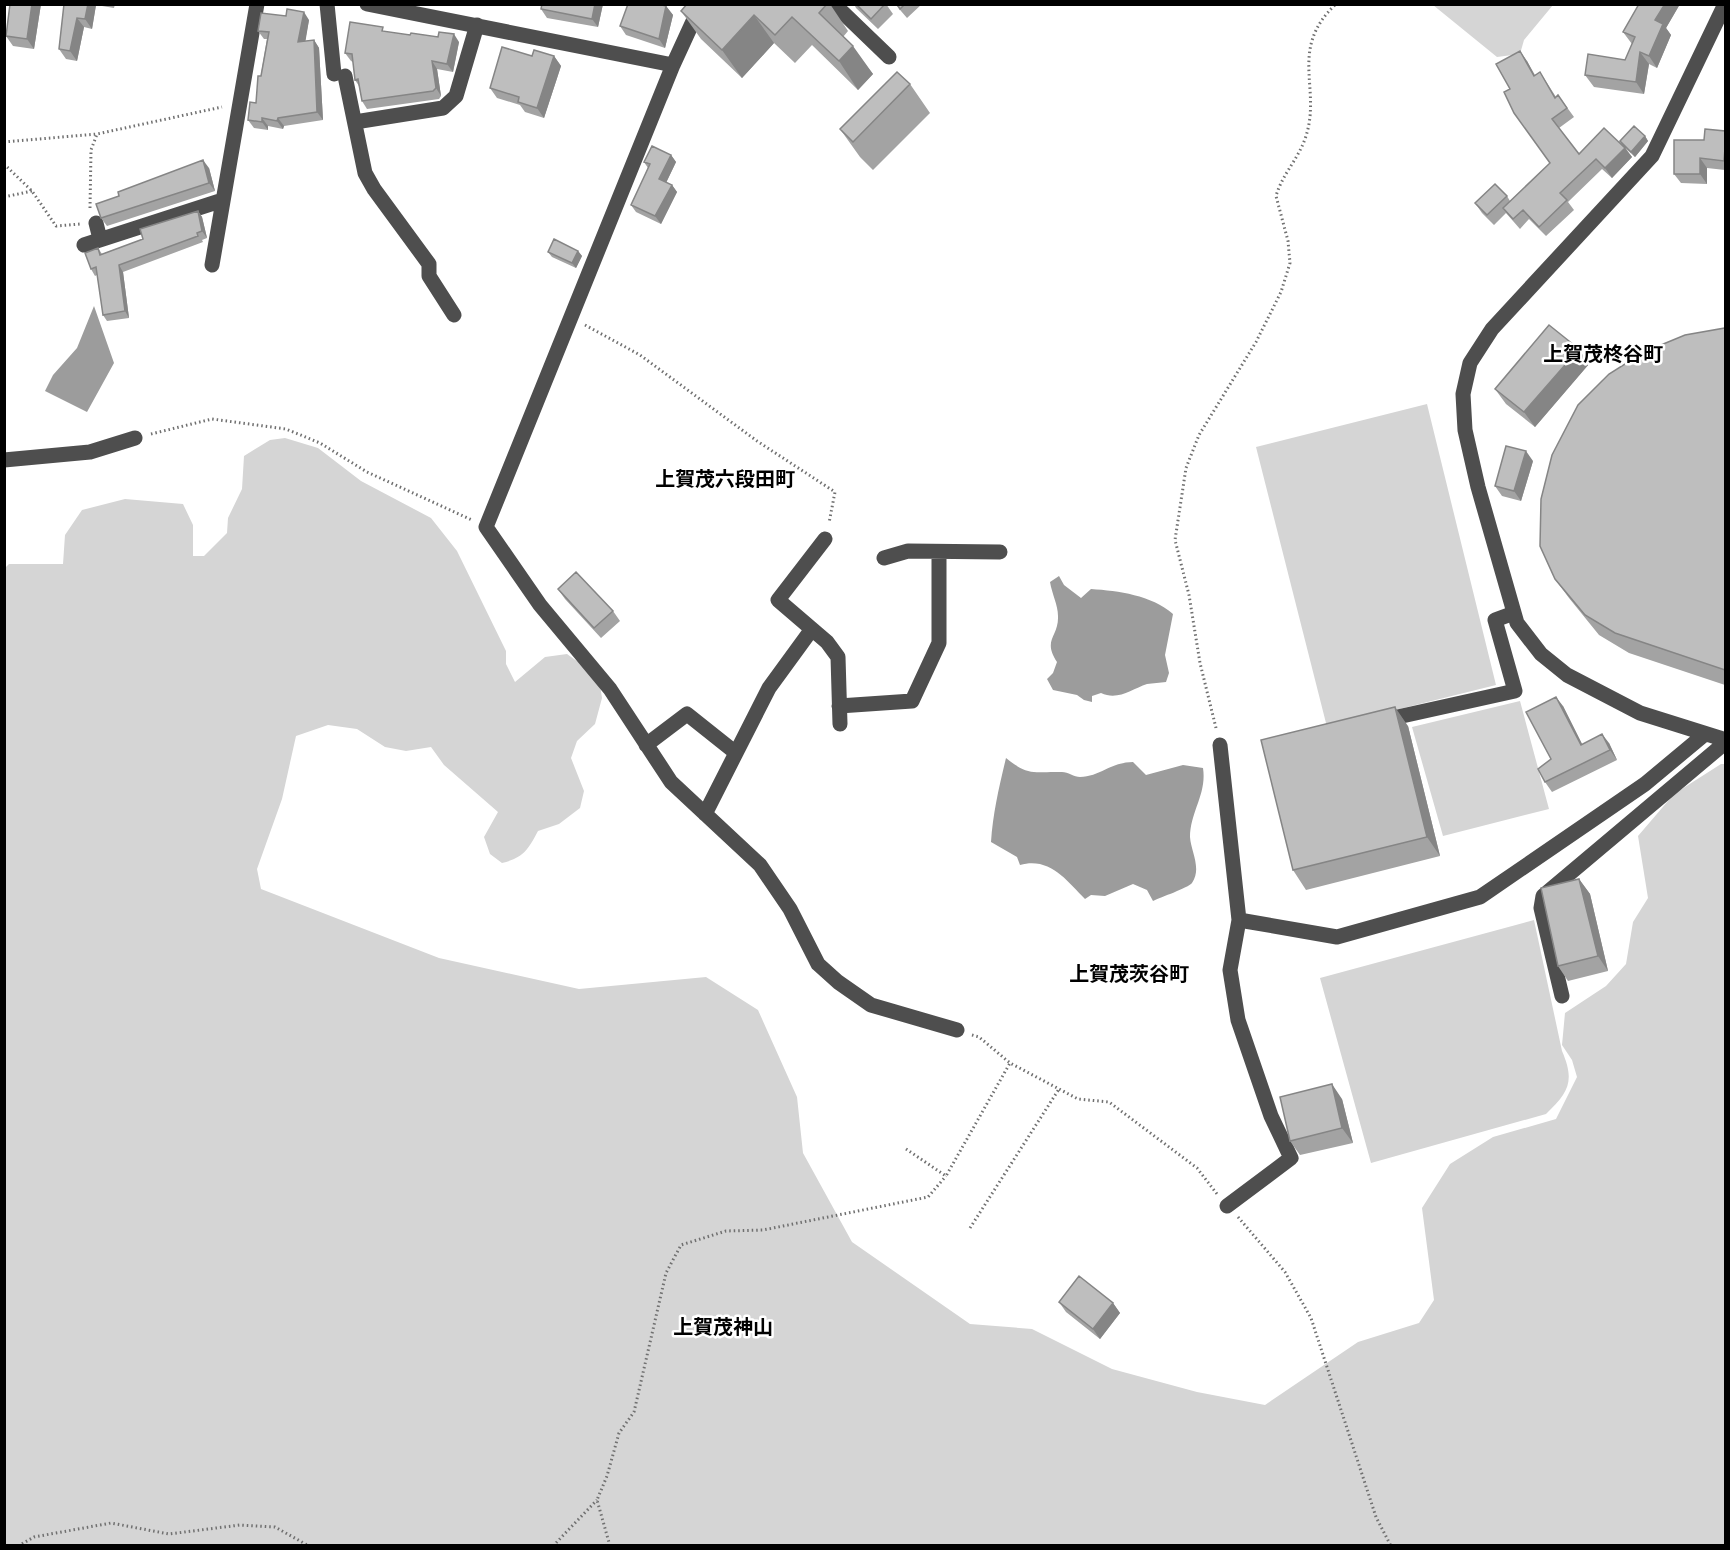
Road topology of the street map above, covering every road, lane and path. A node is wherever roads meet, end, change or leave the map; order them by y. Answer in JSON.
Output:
{"nodes":[{"id":1,"x":257,"y":4,"type":"edge"},
{"id":2,"x":327,"y":4,"type":"edge"},
{"id":3,"x":367,"y":4,"type":"edge"},
{"id":4,"x":701,"y":4,"type":"edge"},
{"id":5,"x":834,"y":4,"type":"edge"},
{"id":6,"x":1336,"y":4,"type":"edge"},
{"id":7,"x":1725,"y":4,"type":"edge"},
{"id":8,"x":477,"y":25,"type":"junction"},
{"id":9,"x":889,"y":57,"type":"dead end"},
{"id":10,"x":673,"y":64,"type":"junction"},
{"id":11,"x":240,"y":103,"type":"junction"},
{"id":12,"x":355,"y":122,"type":"junction"},
{"id":13,"x":96,"y":134,"type":"junction"},
{"id":14,"x":4,"y":142,"type":"edge"},
{"id":15,"x":4,"y":164,"type":"edge"},
{"id":16,"x":32,"y":191,"type":"junction"},
{"id":17,"x":4,"y":198,"type":"edge"},
{"id":18,"x":223,"y":200,"type":"junction"},
{"id":19,"x":92,"y":218,"type":"junction"},
{"id":20,"x":100,"y":239,"type":"junction"},
{"id":21,"x":84,"y":245,"type":"dead end"},
{"id":22,"x":212,"y":265,"type":"dead end"},
{"id":23,"x":454,"y":315,"type":"dead end"},
{"id":24,"x":571,"y":317,"type":"junction"},
{"id":25,"x":135,"y":438,"type":"joint"},
{"id":26,"x":4,"y":460,"type":"edge"},
{"id":27,"x":486,"y":527,"type":"junction"},
{"id":28,"x":825,"y":539,"type":"joint"},
{"id":29,"x":939,"y":552,"type":"junction"},
{"id":30,"x":1000,"y":552,"type":"dead end"},
{"id":31,"x":884,"y":558,"type":"dead end"},
{"id":32,"x":1514,"y":613,"type":"junction"},
{"id":33,"x":812,"y":629,"type":"junction"},
{"id":34,"x":839,"y":706,"type":"junction"},
{"id":35,"x":840,"y":724,"type":"dead end"},
{"id":36,"x":1365,"y":724,"type":"edge"},
{"id":37,"x":1705,"y":734,"type":"junction"},
{"id":38,"x":1725,"y":741,"type":"edge"},
{"id":39,"x":646,"y":745,"type":"junction"},
{"id":40,"x":1220,"y":745,"type":"joint"},
{"id":41,"x":736,"y":753,"type":"junction"},
{"id":42,"x":705,"y":814,"type":"junction"},
{"id":43,"x":1239,"y":920,"type":"junction"},
{"id":44,"x":1562,"y":996,"type":"dead end"},
{"id":45,"x":957,"y":1030,"type":"joint"},
{"id":46,"x":1010,"y":1062,"type":"junction"},
{"id":47,"x":1059,"y":1089,"type":"junction"},
{"id":48,"x":906,"y":1149,"type":"dead end"},
{"id":49,"x":946,"y":1176,"type":"junction"},
{"id":50,"x":1227,"y":1206,"type":"junction"},
{"id":51,"x":970,"y":1228,"type":"dead end"},
{"id":52,"x":597,"y":1500,"type":"junction"},
{"id":53,"x":18,"y":1545,"type":"edge"},
{"id":54,"x":309,"y":1545,"type":"edge"},
{"id":55,"x":553,"y":1545,"type":"edge"},
{"id":56,"x":610,"y":1545,"type":"edge"},
{"id":57,"x":1391,"y":1545,"type":"edge"}],
"edges":[{"from":1,"to":11,"type":"street"},
{"from":2,"to":12,"type":"street"},
{"from":3,"to":8,"type":"street"},
{"from":4,"to":10,"type":"street"},
{"from":5,"to":9,"type":"street"},
{"from":6,"to":40,"type":"path"},
{"from":7,"to":32,"type":"street"},
{"from":8,"to":10,"type":"street"},
{"from":8,"to":12,"type":"street"},
{"from":10,"to":24,"type":"street"},
{"from":11,"to":13,"type":"path"},
{"from":11,"to":18,"type":"street"},
{"from":12,"to":23,"type":"street"},
{"from":13,"to":14,"type":"path"},
{"from":13,"to":19,"type":"path"},
{"from":15,"to":16,"type":"path"},
{"from":16,"to":17,"type":"path"},
{"from":16,"to":19,"type":"path"},
{"from":18,"to":20,"type":"street"},
{"from":18,"to":22,"type":"street"},
{"from":19,"to":20,"type":"street"},
{"from":20,"to":21,"type":"street"},
{"from":24,"to":27,"type":"street"},
{"from":24,"to":28,"type":"path"},
{"from":25,"to":26,"type":"street"},
{"from":25,"to":27,"type":"path"},
{"from":27,"to":39,"type":"street"},
{"from":28,"to":33,"type":"street"},
{"from":29,"to":30,"type":"street"},
{"from":29,"to":31,"type":"street"},
{"from":29,"to":34,"type":"street"},
{"from":32,"to":36,"type":"street"},
{"from":32,"to":37,"type":"street"},
{"from":33,"to":34,"type":"street"},
{"from":33,"to":41,"type":"street"},
{"from":34,"to":35,"type":"street"},
{"from":37,"to":38,"type":"street"},
{"from":37,"to":43,"type":"street"},
{"from":38,"to":44,"type":"street"},
{"from":39,"to":41,"type":"street"},
{"from":39,"to":42,"type":"street"},
{"from":40,"to":43,"type":"street"},
{"from":41,"to":42,"type":"street"},
{"from":42,"to":45,"type":"street"},
{"from":43,"to":50,"type":"street"},
{"from":45,"to":46,"type":"path"},
{"from":46,"to":47,"type":"path"},
{"from":46,"to":49,"type":"path"},
{"from":47,"to":50,"type":"path"},
{"from":47,"to":51,"type":"path"},
{"from":48,"to":49,"type":"path"},
{"from":49,"to":52,"type":"path"},
{"from":50,"to":57,"type":"path"},
{"from":52,"to":55,"type":"path"},
{"from":52,"to":56,"type":"path"},
{"from":53,"to":54,"type":"path"}]}
